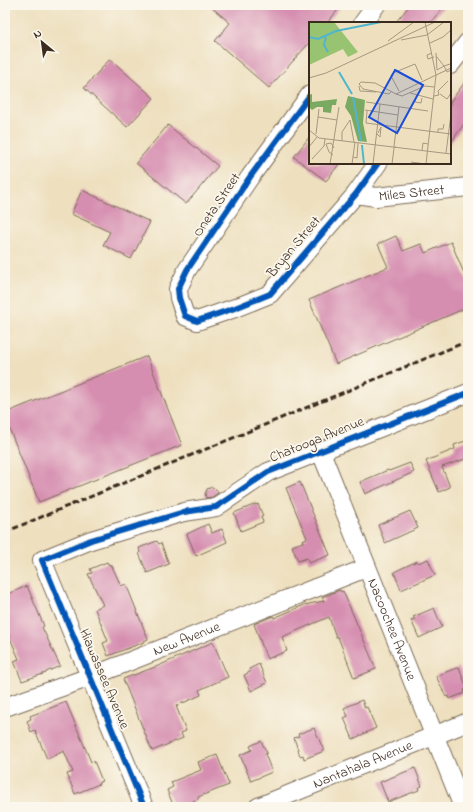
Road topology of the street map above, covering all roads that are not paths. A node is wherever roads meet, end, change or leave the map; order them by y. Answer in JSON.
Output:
{"nodes":[{"id":1,"x":376,"y":5,"type":"edge"},
{"id":2,"x":364,"y":22,"type":"edge"},
{"id":3,"x":468,"y":42,"type":"edge"},
{"id":4,"x":451,"y":64,"type":"edge"},
{"id":5,"x":309,"y":96,"type":"edge"},
{"id":6,"x":377,"y":164,"type":"edge"},
{"id":7,"x":468,"y":187,"type":"edge"},
{"id":8,"x":356,"y":194,"type":"junction"},
{"id":9,"x":206,"y":319,"type":"joint"},
{"id":10,"x":468,"y":393,"type":"edge"},
{"id":11,"x":321,"y":452,"type":"junction"},
{"id":12,"x":42,"y":560,"type":"joint"},
{"id":13,"x":366,"y":568,"type":"junction"},
{"id":14,"x":90,"y":677,"type":"junction"},
{"id":15,"x":5,"y":707,"type":"edge"},
{"id":16,"x":468,"y":722,"type":"edge"},
{"id":17,"x":434,"y":736,"type":"junction"},
{"id":18,"x":144,"y":807,"type":"edge"},
{"id":19,"x":258,"y":807,"type":"edge"},
{"id":20,"x":462,"y":807,"type":"edge"}],
"edges":[{"from":1,"to":2,"type":"street"},
{"from":3,"to":4,"type":"street"},
{"from":5,"to":9,"type":"street","name":"Oneta Street"},
{"from":6,"to":8,"type":"street","name":"Bryan Street"},
{"from":7,"to":8,"type":"street","name":"Miles Street"},
{"from":8,"to":9,"type":"street","name":"Bryan Street"},
{"from":10,"to":11,"type":"street","name":"Chatooga Avenue"},
{"from":11,"to":12,"type":"street","name":"Chatooga Avenue"},
{"from":11,"to":13,"type":"street","name":"Nacoochee Avenue"},
{"from":12,"to":14,"type":"street","name":"Hiawassee Avenue"},
{"from":13,"to":14,"type":"street","name":"New Avenue"},
{"from":13,"to":17,"type":"street","name":"Nacoochee Avenue"},
{"from":14,"to":15,"type":"street","name":"New Avenue"},
{"from":14,"to":18,"type":"street","name":"Hiawassee Avenue"},
{"from":16,"to":17,"type":"street","name":"Nantahala Avenue"},
{"from":17,"to":19,"type":"street","name":"Nantahala Avenue"},
{"from":17,"to":20,"type":"street","name":"Nacoochee Avenue"}]}
